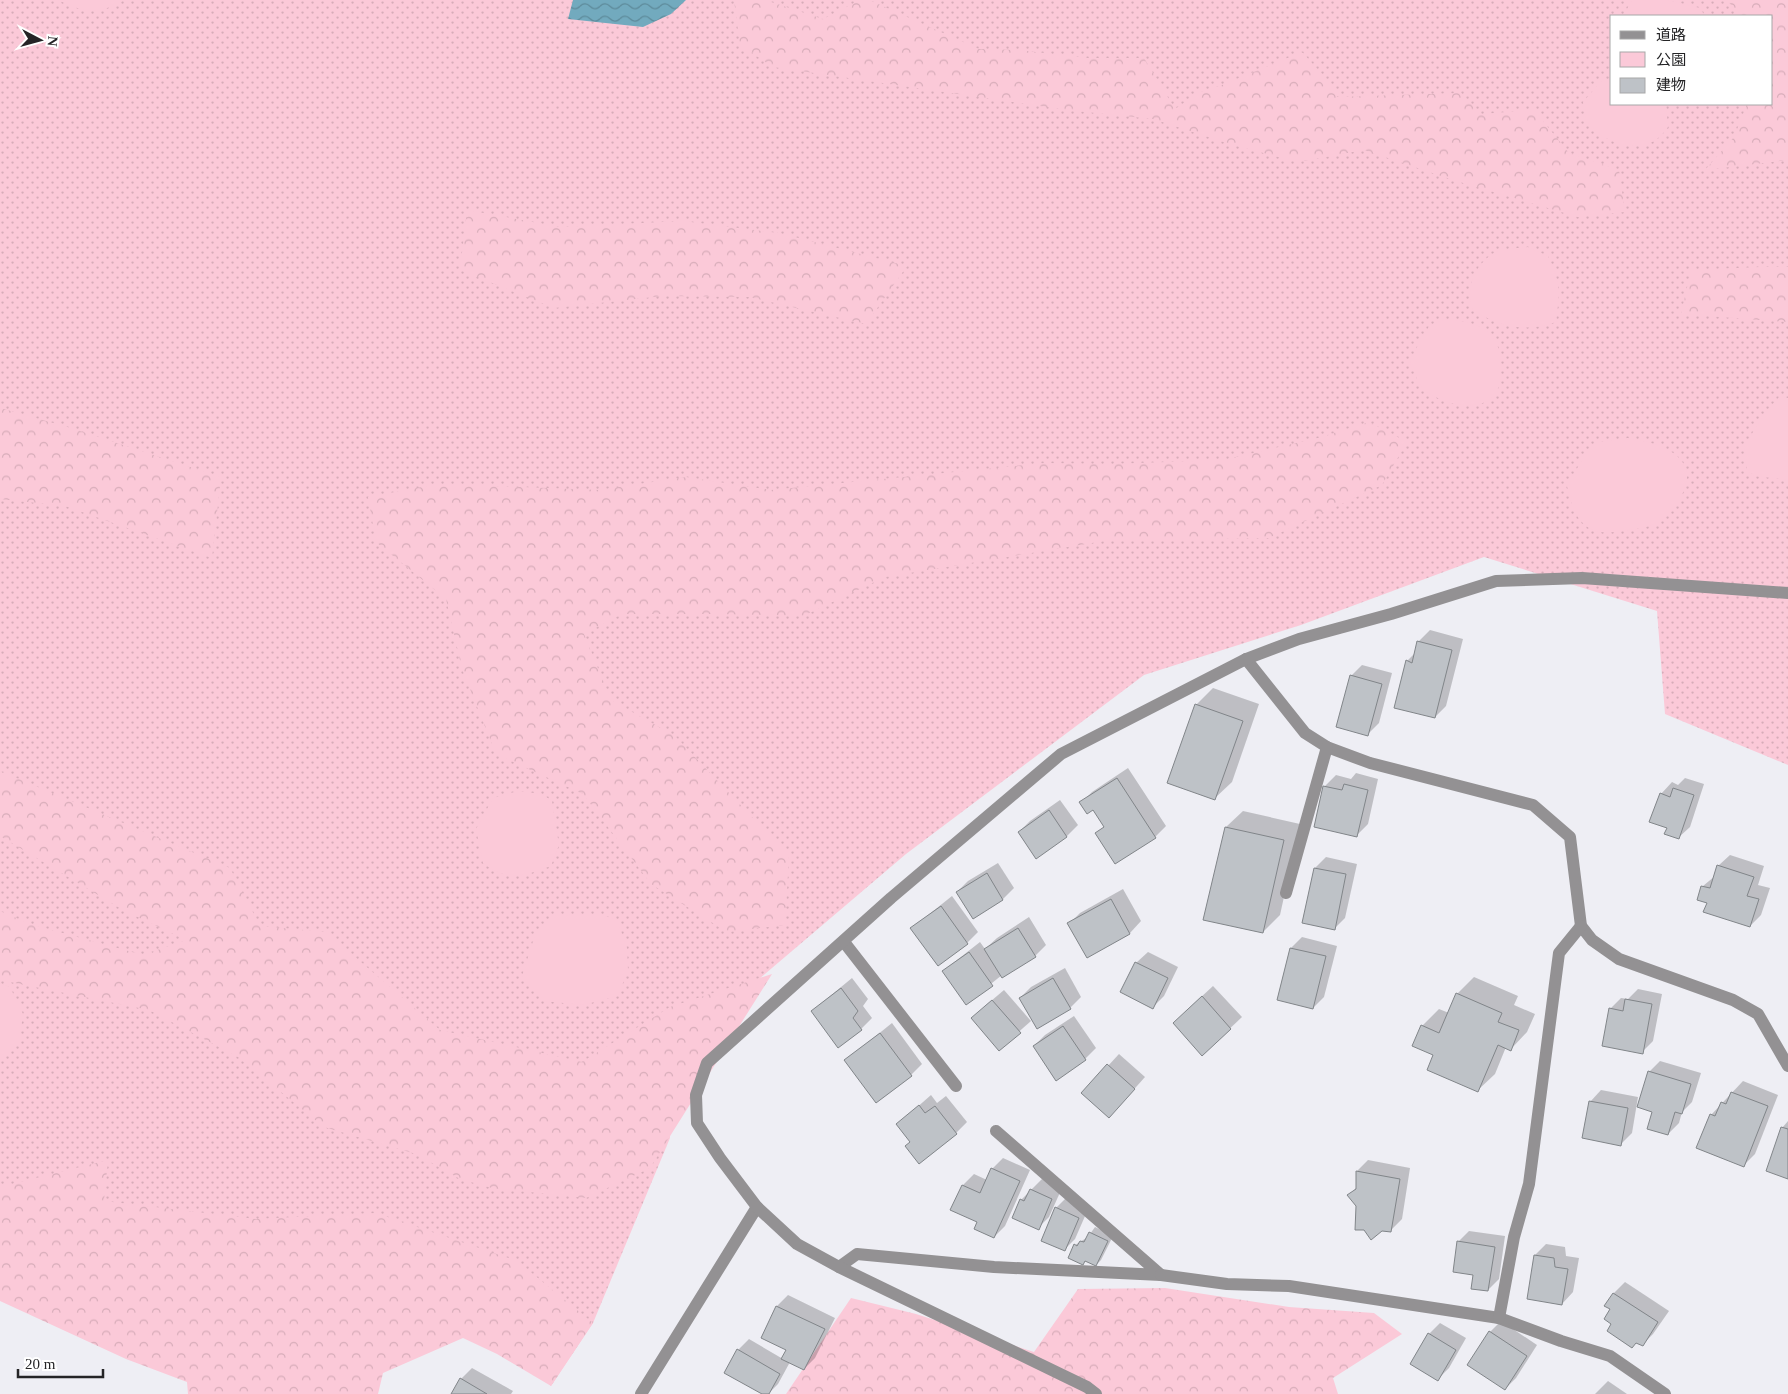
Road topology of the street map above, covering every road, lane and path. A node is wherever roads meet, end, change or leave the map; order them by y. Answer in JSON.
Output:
{"nodes":[{"id":1,"x":1788,"y":593,"type":"edge"},
{"id":2,"x":1246,"y":659,"type":"junction"},
{"id":3,"x":1327,"y":747,"type":"junction"},
{"id":4,"x":1286,"y":893,"type":"dead end"},
{"id":5,"x":1582,"y":926,"type":"junction"},
{"id":6,"x":844,"y":942,"type":"junction"},
{"id":7,"x":1788,"y":1066,"type":"edge"},
{"id":8,"x":956,"y":1086,"type":"dead end"},
{"id":9,"x":996,"y":1131,"type":"dead end"},
{"id":10,"x":757,"y":1207,"type":"junction"},
{"id":11,"x":839,"y":1267,"type":"junction"},
{"id":12,"x":1161,"y":1275,"type":"junction"},
{"id":13,"x":1500,"y":1318,"type":"junction"},
{"id":14,"x":641,"y":1394,"type":"edge"},
{"id":15,"x":1096,"y":1394,"type":"edge"},
{"id":16,"x":1665,"y":1394,"type":"edge"}],
"edges":[{"from":1,"to":2,"type":"street"},
{"from":2,"to":3,"type":"street"},
{"from":2,"to":6,"type":"street"},
{"from":3,"to":4,"type":"street"},
{"from":3,"to":5,"type":"street"},
{"from":5,"to":7,"type":"street"},
{"from":5,"to":13,"type":"street"},
{"from":6,"to":8,"type":"street"},
{"from":6,"to":10,"type":"street"},
{"from":9,"to":12,"type":"street"},
{"from":10,"to":11,"type":"street"},
{"from":10,"to":14,"type":"street"},
{"from":11,"to":12,"type":"street"},
{"from":11,"to":15,"type":"street"},
{"from":12,"to":13,"type":"street"},
{"from":13,"to":16,"type":"street"}]}
